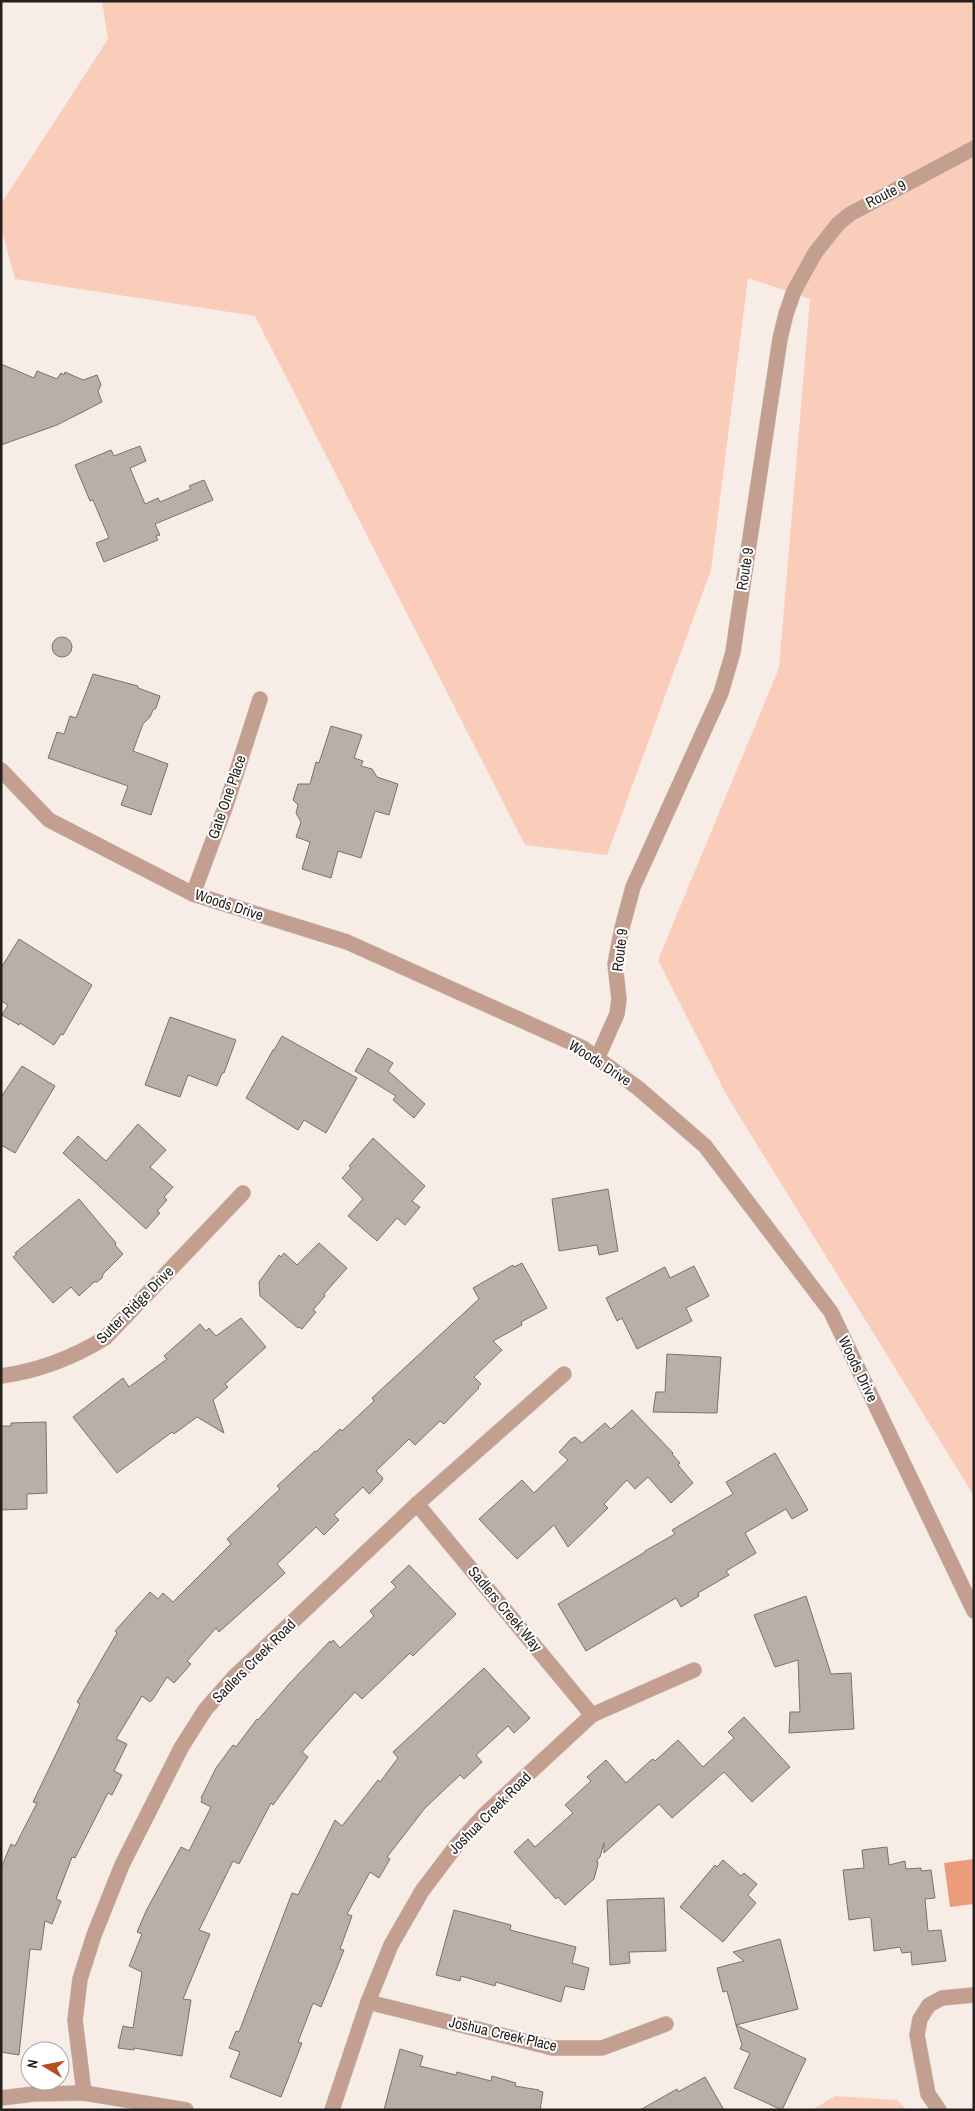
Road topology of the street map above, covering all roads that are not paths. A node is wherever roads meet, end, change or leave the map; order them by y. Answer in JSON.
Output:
{"nodes":[{"id":1,"x":974,"y":148,"type":"edge"},
{"id":2,"x":260,"y":700,"type":"dead end"},
{"id":3,"x":1,"y":770,"type":"edge"},
{"id":4,"x":193,"y":894,"type":"junction"},
{"id":5,"x":597,"y":1059,"type":"junction"},
{"id":6,"x":243,"y":1193,"type":"dead end"},
{"id":7,"x":564,"y":1374,"type":"dead end"},
{"id":8,"x":1,"y":1376,"type":"edge"},
{"id":9,"x":417,"y":1504,"type":"junction"},
{"id":10,"x":974,"y":1611,"type":"edge"},
{"id":11,"x":694,"y":1670,"type":"dead end"},
{"id":12,"x":592,"y":1715,"type":"junction"},
{"id":13,"x":974,"y":1995,"type":"edge"},
{"id":14,"x":368,"y":2002,"type":"junction"},
{"id":15,"x":666,"y":2024,"type":"dead end"},
{"id":16,"x":84,"y":2094,"type":"junction"},
{"id":17,"x":1,"y":2098,"type":"edge"},
{"id":18,"x":186,"y":2110,"type":"edge"},
{"id":19,"x":332,"y":2110,"type":"edge"},
{"id":20,"x":938,"y":2110,"type":"edge"}],
"edges":[{"from":1,"to":5,"type":"street","name":"Route 9"},
{"from":2,"to":4,"type":"street","name":"Gate One Place"},
{"from":3,"to":4,"type":"street","name":"Woods Drive"},
{"from":4,"to":5,"type":"street","name":"Woods Drive"},
{"from":5,"to":10,"type":"street","name":"Woods Drive"},
{"from":6,"to":8,"type":"street","name":"Sutter Ridge Drive"},
{"from":7,"to":9,"type":"street","name":"Sadlers Creek Road"},
{"from":9,"to":12,"type":"street","name":"Sadlers Creek Way"},
{"from":9,"to":16,"type":"street","name":"Sadlers Creek Road"},
{"from":11,"to":12,"type":"street","name":"Joshua Creek Road"},
{"from":12,"to":14,"type":"street","name":"Joshua Creek Road"},
{"from":13,"to":20,"type":"street"},
{"from":14,"to":15,"type":"street","name":"Joshua Creek Place"},
{"from":14,"to":19,"type":"street","name":"Joshua Creek Road"},
{"from":16,"to":17,"type":"street"},
{"from":16,"to":18,"type":"street"}]}
